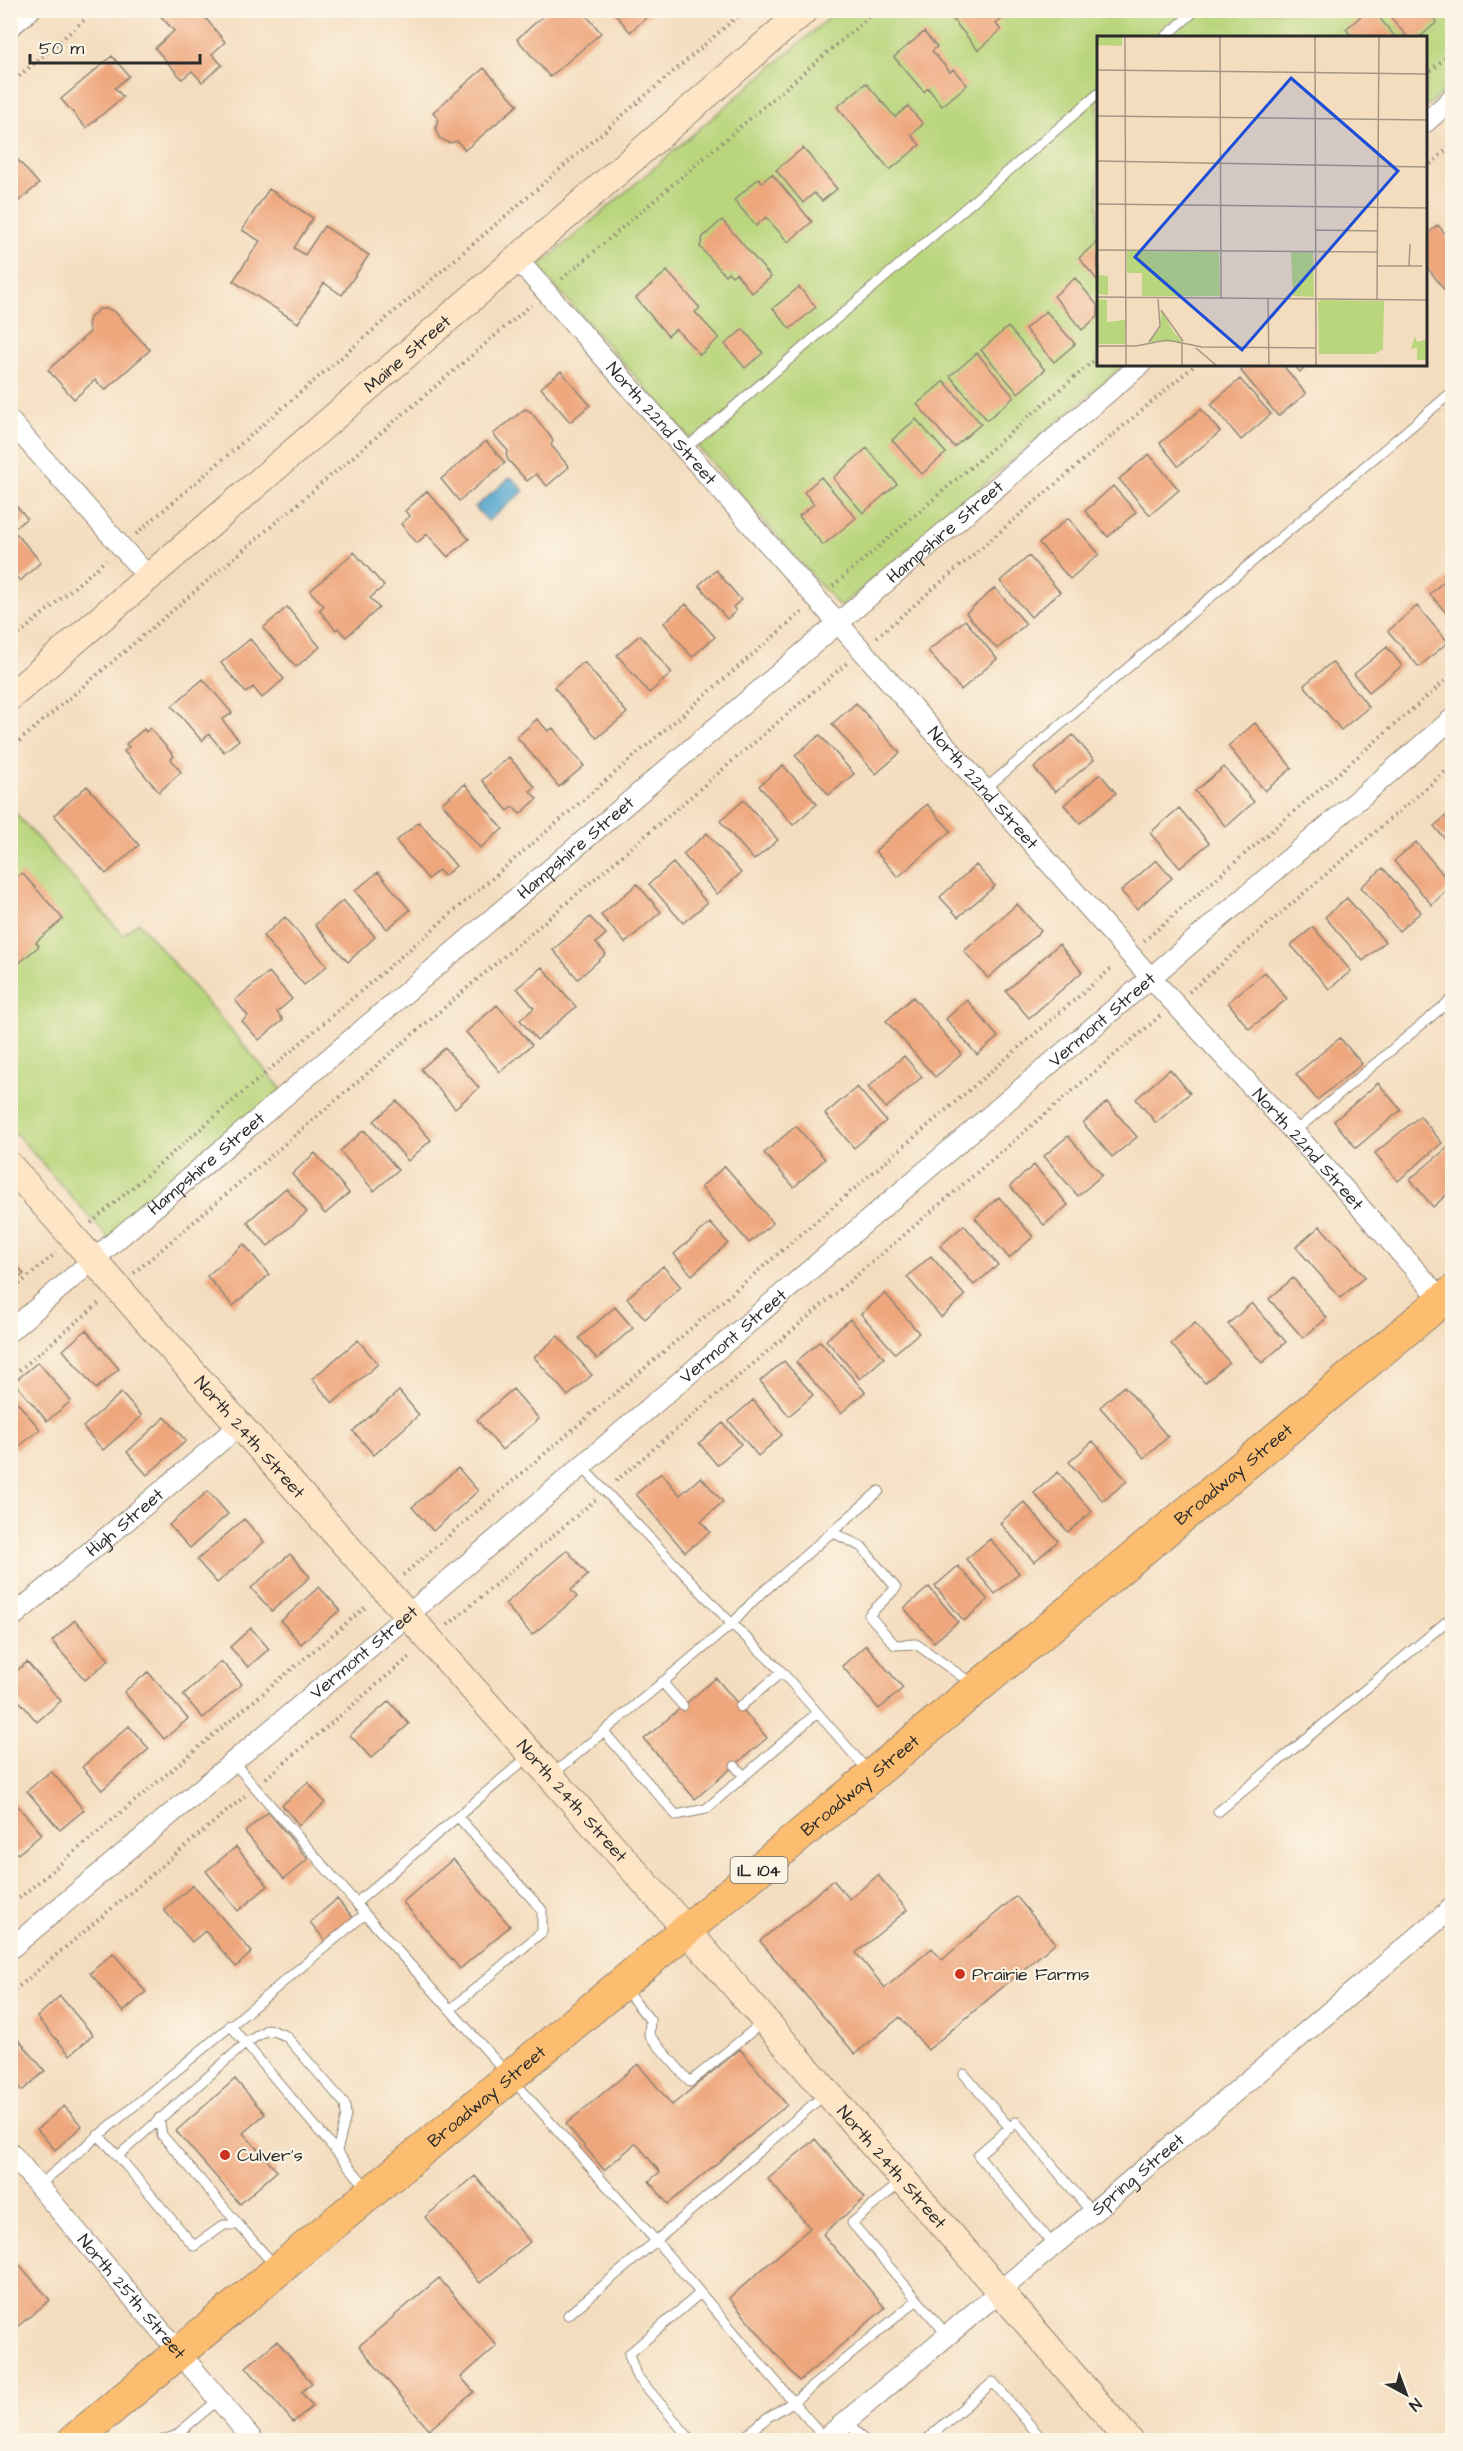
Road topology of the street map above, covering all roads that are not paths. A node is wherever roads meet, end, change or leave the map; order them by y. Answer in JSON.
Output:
{"nodes":[{"id":1,"x":30,"y":10,"type":"edge"},
{"id":2,"x":805,"y":10,"type":"edge"},
{"id":3,"x":1196,"y":10,"type":"edge"},
{"id":4,"x":10,"y":27,"type":"edge"},
{"id":5,"x":1166,"y":36,"type":"edge"},
{"id":6,"x":1097,"y":95,"type":"edge"},
{"id":7,"x":1452,"y":99,"type":"edge"},
{"id":8,"x":1427,"y":120,"type":"edge"},
{"id":9,"x":517,"y":259,"type":"junction"},
{"id":10,"x":1139,"y":366,"type":"edge"},
{"id":11,"x":1452,"y":392,"type":"edge"},
{"id":12,"x":10,"y":421,"type":"edge"},
{"id":13,"x":685,"y":449,"type":"junction"},
{"id":14,"x":149,"y":578,"type":"junction"},
{"id":15,"x":838,"y":623,"type":"junction"},
{"id":16,"x":10,"y":698,"type":"edge"},
{"id":17,"x":1452,"y":718,"type":"edge"},
{"id":18,"x":985,"y":789,"type":"junction"},
{"id":19,"x":1150,"y":977,"type":"junction"},
{"id":20,"x":1452,"y":999,"type":"edge"},
{"id":21,"x":1294,"y":1132,"type":"junction"},
{"id":22,"x":10,"y":1166,"type":"edge"},
{"id":23,"x":93,"y":1260,"type":"junction"},
{"id":24,"x":1449,"y":1301,"type":"edge"},
{"id":25,"x":10,"y":1331,"type":"edge"},
{"id":26,"x":240,"y":1425,"type":"junction"},
{"id":27,"x":582,"y":1467,"type":"junction"},
{"id":28,"x":879,"y":1491,"type":"dead end"},
{"id":29,"x":832,"y":1532,"type":"junction"},
{"id":30,"x":408,"y":1615,"type":"junction"},
{"id":31,"x":1452,"y":1617,"type":"edge"},
{"id":32,"x":10,"y":1619,"type":"edge"},
{"id":33,"x":732,"y":1624,"type":"junction"},
{"id":34,"x":782,"y":1672,"type":"junction"},
{"id":35,"x":663,"y":1682,"type":"junction"},
{"id":36,"x":978,"y":1688,"type":"junction"},
{"id":37,"x":683,"y":1706,"type":"dead end"},
{"id":38,"x":740,"y":1707,"type":"dead end"},
{"id":39,"x":817,"y":1713,"type":"junction"},
{"id":40,"x":604,"y":1732,"type":"junction"},
{"id":41,"x":531,"y":1755,"type":"junction"},
{"id":42,"x":233,"y":1762,"type":"junction"},
{"id":43,"x":735,"y":1766,"type":"dead end"},
{"id":44,"x":744,"y":1776,"type":"junction"},
{"id":45,"x":872,"y":1776,"type":"junction"},
{"id":46,"x":550,"y":1777,"type":"junction"},
{"id":47,"x":1218,"y":1812,"type":"dead end"},
{"id":48,"x":458,"y":1816,"type":"junction"},
{"id":49,"x":356,"y":1903,"type":"junction"},
{"id":50,"x":1452,"y":1908,"type":"edge"},
{"id":51,"x":365,"y":1914,"type":"junction"},
{"id":52,"x":686,"y":1931,"type":"junction"},
{"id":53,"x":10,"y":1949,"type":"edge"},
{"id":54,"x":621,"y":1985,"type":"junction"},
{"id":55,"x":451,"y":2008,"type":"junction"},
{"id":56,"x":764,"y":2021,"type":"junction"},
{"id":57,"x":230,"y":2025,"type":"junction"},
{"id":58,"x":246,"y":2043,"type":"junction"},
{"id":59,"x":964,"y":2074,"type":"dead end"},
{"id":60,"x":512,"y":2077,"type":"junction"},
{"id":61,"x":826,"y":2092,"type":"junction"},
{"id":62,"x":159,"y":2118,"type":"junction"},
{"id":63,"x":1010,"y":2128,"type":"junction"},
{"id":64,"x":98,"y":2135,"type":"junction"},
{"id":65,"x":338,"y":2151,"type":"junction"},
{"id":66,"x":10,"y":2152,"type":"edge"},
{"id":67,"x":118,"y":2156,"type":"junction"},
{"id":68,"x":903,"y":2181,"type":"junction"},
{"id":69,"x":39,"y":2185,"type":"junction"},
{"id":70,"x":372,"y":2193,"type":"junction"},
{"id":71,"x":1093,"y":2214,"type":"junction"},
{"id":72,"x":239,"y":2224,"type":"junction"},
{"id":73,"x":656,"y":2241,"type":"junction"},
{"id":74,"x":1054,"y":2246,"type":"junction"},
{"id":75,"x":279,"y":2270,"type":"junction"},
{"id":76,"x":1000,"y":2292,"type":"junction"},
{"id":77,"x":699,"y":2294,"type":"junction"},
{"id":78,"x":916,"y":2300,"type":"junction"},
{"id":79,"x":568,"y":2315,"type":"dead end"},
{"id":80,"x":948,"y":2336,"type":"junction"},
{"id":81,"x":179,"y":2354,"type":"junction"},
{"id":82,"x":218,"y":2400,"type":"junction"},
{"id":83,"x":793,"y":2402,"type":"junction"},
{"id":84,"x":847,"y":2421,"type":"junction"},
{"id":85,"x":177,"y":2438,"type":"edge"},
{"id":86,"x":74,"y":2440,"type":"edge"},
{"id":87,"x":162,"y":2440,"type":"edge"},
{"id":88,"x":253,"y":2440,"type":"edge"},
{"id":89,"x":691,"y":2440,"type":"edge"},
{"id":90,"x":741,"y":2440,"type":"edge"},
{"id":91,"x":824,"y":2440,"type":"edge"},
{"id":92,"x":864,"y":2440,"type":"edge"},
{"id":93,"x":926,"y":2440,"type":"edge"},
{"id":94,"x":1043,"y":2440,"type":"edge"},
{"id":95,"x":1129,"y":2440,"type":"edge"}],
"edges":[{"from":1,"to":4,"type":"street"},
{"from":2,"to":9,"type":"main road","name":"Maine Street"},
{"from":3,"to":5,"type":"lane"},
{"from":6,"to":13,"type":"lane"},
{"from":7,"to":8,"type":"street"},
{"from":9,"to":13,"type":"street","name":"North 22nd Street"},
{"from":9,"to":14,"type":"main road","name":"Maine Street"},
{"from":10,"to":15,"type":"street","name":"Hampshire Street"},
{"from":11,"to":18,"type":"lane"},
{"from":12,"to":14,"type":"street"},
{"from":13,"to":15,"type":"street","name":"North 22nd Street"},
{"from":14,"to":16,"type":"main road","name":"Maine Street"},
{"from":15,"to":18,"type":"street","name":"North 22nd Street"},
{"from":15,"to":23,"type":"street","name":"Hampshire Street"},
{"from":17,"to":19,"type":"street","name":"Vermont Street"},
{"from":18,"to":19,"type":"street","name":"North 22nd Street"},
{"from":19,"to":21,"type":"street","name":"North 22nd Street"},
{"from":19,"to":27,"type":"street","name":"Vermont Street"},
{"from":20,"to":21,"type":"lane"},
{"from":21,"to":24,"type":"street","name":"North 22nd Street"},
{"from":22,"to":23,"type":"main road","name":"North 24th Street"},
{"from":23,"to":25,"type":"street","name":"Hampshire Street"},
{"from":23,"to":26,"type":"main road","name":"North 24th Street"},
{"from":24,"to":36,"type":"main road","name":"Broadway Street","number":"IL 104"},
{"from":26,"to":30,"type":"main road","name":"North 24th Street"},
{"from":26,"to":32,"type":"street","name":"High Street"},
{"from":27,"to":30,"type":"street","name":"Vermont Street"},
{"from":27,"to":33,"type":"lane"},
{"from":28,"to":29,"type":"lane"},
{"from":29,"to":33,"type":"lane"},
{"from":29,"to":36,"type":"lane"},
{"from":30,"to":41,"type":"main road","name":"North 24th Street"},
{"from":30,"to":42,"type":"street","name":"Vermont Street"},
{"from":31,"to":47,"type":"lane"},
{"from":33,"to":34,"type":"lane"},
{"from":33,"to":35,"type":"lane"},
{"from":34,"to":38,"type":"lane"},
{"from":34,"to":39,"type":"lane"},
{"from":35,"to":37,"type":"lane"},
{"from":35,"to":40,"type":"lane"},
{"from":36,"to":45,"type":"main road","name":"Broadway Street","number":"IL 104"},
{"from":39,"to":44,"type":"lane"},
{"from":39,"to":45,"type":"lane"},
{"from":40,"to":44,"type":"lane"},
{"from":40,"to":46,"type":"lane"},
{"from":41,"to":46,"type":"main road","name":"North 24th Street"},
{"from":41,"to":48,"type":"lane"},
{"from":42,"to":49,"type":"lane"},
{"from":42,"to":53,"type":"street","name":"Vermont Street"},
{"from":43,"to":44,"type":"lane"},
{"from":45,"to":52,"type":"main road","name":"Broadway Street","number":"IL 104"},
{"from":46,"to":52,"type":"main road","name":"North 24th Street"},
{"from":48,"to":49,"type":"lane"},
{"from":48,"to":55,"type":"lane"},
{"from":49,"to":51,"type":"lane"},
{"from":50,"to":71,"type":"street","name":"Spring Street"},
{"from":51,"to":55,"type":"lane"},
{"from":51,"to":57,"type":"lane"},
{"from":52,"to":54,"type":"main road","name":"Broadway Street","number":"IL 104"},
{"from":52,"to":56,"type":"main road","name":"North 24th Street"},
{"from":54,"to":56,"type":"lane"},
{"from":54,"to":60,"type":"main road","name":"Broadway Street","number":"IL 104"},
{"from":55,"to":60,"type":"lane"},
{"from":56,"to":61,"type":"main road","name":"North 24th Street"},
{"from":57,"to":58,"type":"lane"},
{"from":57,"to":64,"type":"lane"},
{"from":58,"to":62,"type":"lane"},
{"from":58,"to":65,"type":"lane"},
{"from":58,"to":65,"type":"lane"},
{"from":59,"to":63,"type":"lane"},
{"from":60,"to":70,"type":"main road","name":"Broadway Street","number":"IL 104"},
{"from":60,"to":73,"type":"lane"},
{"from":61,"to":68,"type":"main road","name":"North 24th Street"},
{"from":61,"to":73,"type":"lane"},
{"from":62,"to":67,"type":"lane"},
{"from":62,"to":72,"type":"lane"},
{"from":63,"to":71,"type":"lane"},
{"from":63,"to":74,"type":"lane"},
{"from":64,"to":67,"type":"lane"},
{"from":64,"to":69,"type":"lane"},
{"from":65,"to":70,"type":"lane"},
{"from":66,"to":69,"type":"street","name":"North 25th Street"},
{"from":67,"to":72,"type":"lane"},
{"from":68,"to":76,"type":"main road","name":"North 24th Street"},
{"from":68,"to":78,"type":"lane"},
{"from":69,"to":81,"type":"street","name":"North 25th Street"},
{"from":70,"to":75,"type":"main road","name":"Broadway Street","number":"IL 104"},
{"from":71,"to":74,"type":"street","name":"Spring Street"},
{"from":72,"to":75,"type":"lane"},
{"from":73,"to":77,"type":"lane"},
{"from":73,"to":79,"type":"lane"},
{"from":74,"to":76,"type":"street","name":"Spring Street"},
{"from":75,"to":81,"type":"main road","name":"Broadway Street","number":"IL 104"},
{"from":76,"to":80,"type":"street","name":"Spring Street"},
{"from":76,"to":95,"type":"main road","name":"North 24th Street"},
{"from":77,"to":83,"type":"lane"},
{"from":77,"to":89,"type":"lane"},
{"from":78,"to":80,"type":"lane"},
{"from":78,"to":83,"type":"lane"},
{"from":80,"to":84,"type":"street","name":"Spring Street"},
{"from":81,"to":82,"type":"street","name":"North 25th Street"},
{"from":81,"to":86,"type":"main road","name":"Broadway Street","number":"IL 104"},
{"from":82,"to":85,"type":"lane"},
{"from":82,"to":88,"type":"street","name":"North 25th Street"},
{"from":83,"to":90,"type":"lane"},
{"from":83,"to":91,"type":"lane"},
{"from":84,"to":91,"type":"street","name":"Spring Street"},
{"from":84,"to":92,"type":"lane"},
{"from":85,"to":87,"type":"lane"},
{"from":93,"to":94,"type":"lane"}]}
